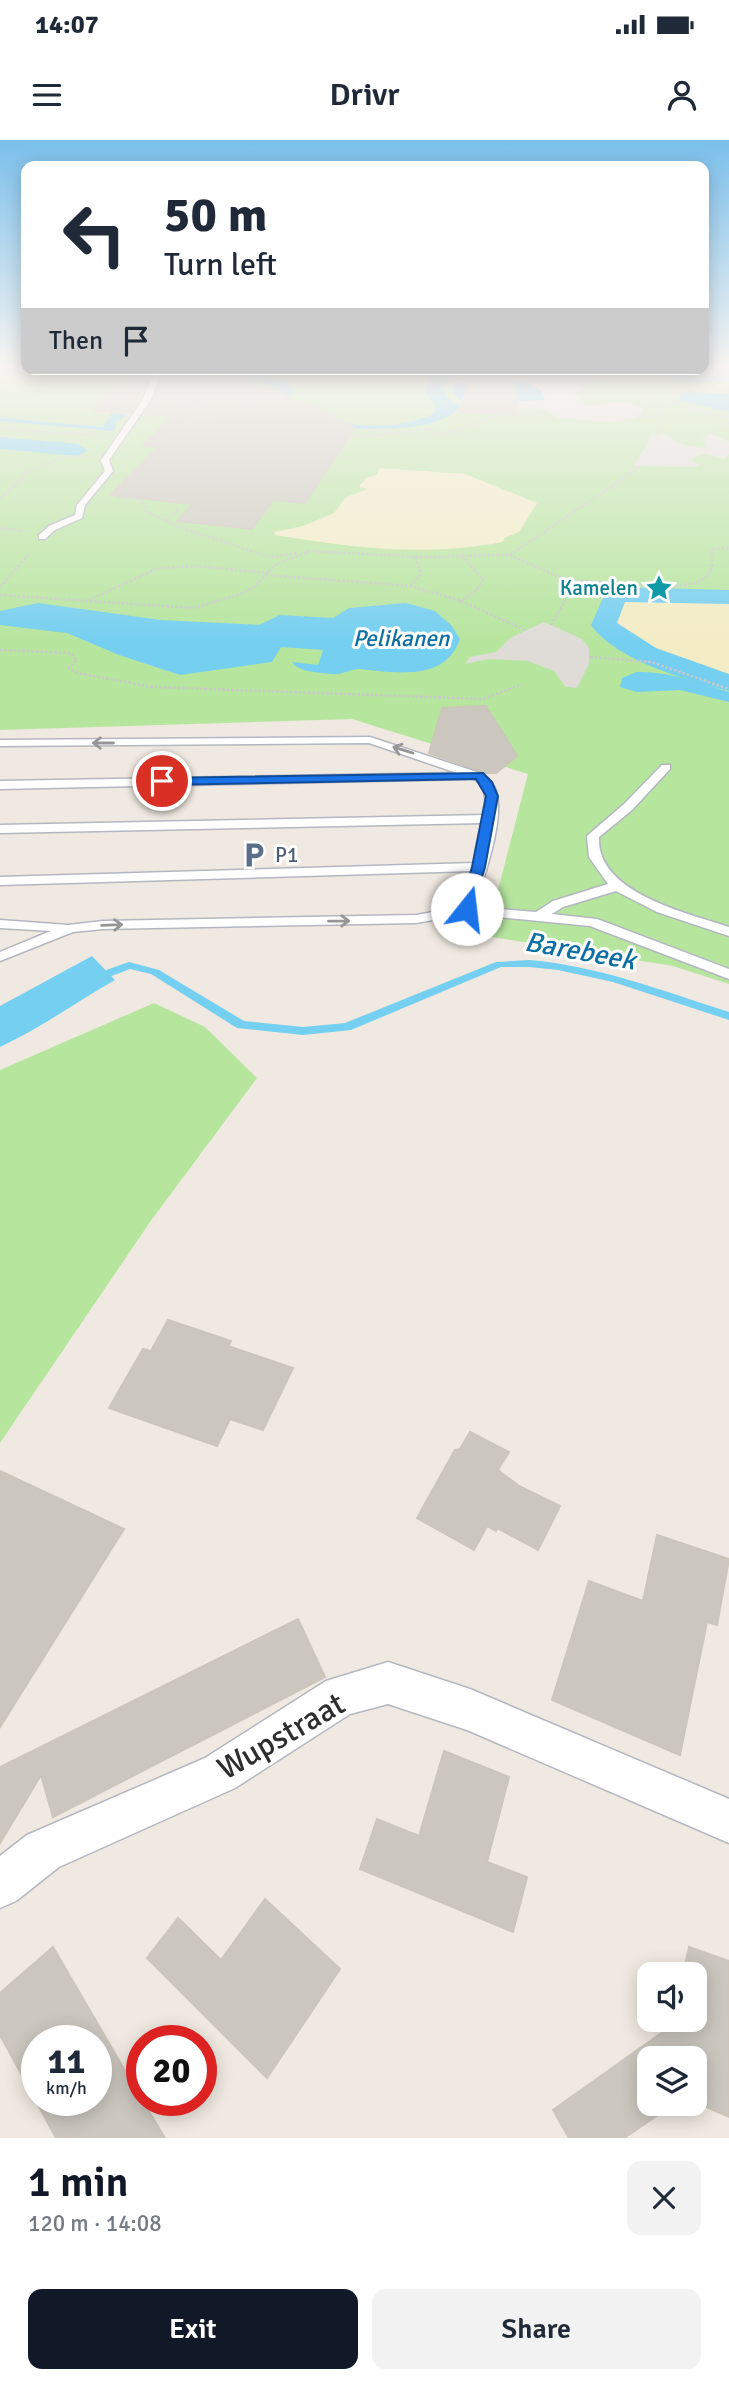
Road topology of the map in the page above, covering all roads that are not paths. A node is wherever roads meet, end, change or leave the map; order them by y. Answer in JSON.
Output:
{"nodes":[{"id":1,"x":106,"y":457,"type":"edge"},
{"id":2,"x":42,"y":537,"type":"dead end"},
{"id":3,"x":0,"y":743,"type":"edge"},
{"id":4,"x":666,"y":768,"type":"dead end"},
{"id":5,"x":479,"y":776,"type":"junction"},
{"id":6,"x":0,"y":785,"type":"edge"},
{"id":7,"x":488,"y":819,"type":"junction"},
{"id":8,"x":0,"y":829,"type":"edge"},
{"id":9,"x":479,"y":867,"type":"junction"},
{"id":10,"x":0,"y":881,"type":"edge"},
{"id":11,"x":617,"y":886,"type":"junction"},
{"id":12,"x":467,"y":909,"type":"junction"},
{"id":13,"x":541,"y":915,"type":"junction"},
{"id":14,"x":0,"y":924,"type":"edge"},
{"id":15,"x":71,"y":928,"type":"junction"},
{"id":16,"x":729,"y":932,"type":"edge"},
{"id":17,"x":0,"y":957,"type":"edge"},
{"id":18,"x":729,"y":974,"type":"edge"},
{"id":19,"x":729,"y":1821,"type":"edge"},
{"id":20,"x":0,"y":1885,"type":"edge"}],
"edges":[{"from":1,"to":2,"type":"lane"},
{"from":5,"to":3,"type":"lane","one_way":true},
{"from":4,"to":11,"type":"lane"},
{"from":5,"to":6,"type":"lane"},
{"from":5,"to":7,"type":"lane"},
{"from":7,"to":8,"type":"lane"},
{"from":7,"to":9,"type":"lane"},
{"from":9,"to":10,"type":"lane"},
{"from":9,"to":12,"type":"lane"},
{"from":11,"to":13,"type":"lane"},
{"from":11,"to":16,"type":"lane"},
{"from":12,"to":13,"type":"lane"},
{"from":15,"to":12,"type":"lane","one_way":true},
{"from":13,"to":18,"type":"lane"},
{"from":14,"to":15,"type":"lane"},
{"from":15,"to":17,"type":"lane"},
{"from":19,"to":20,"type":"street","name":"Wupstraat"}]}
